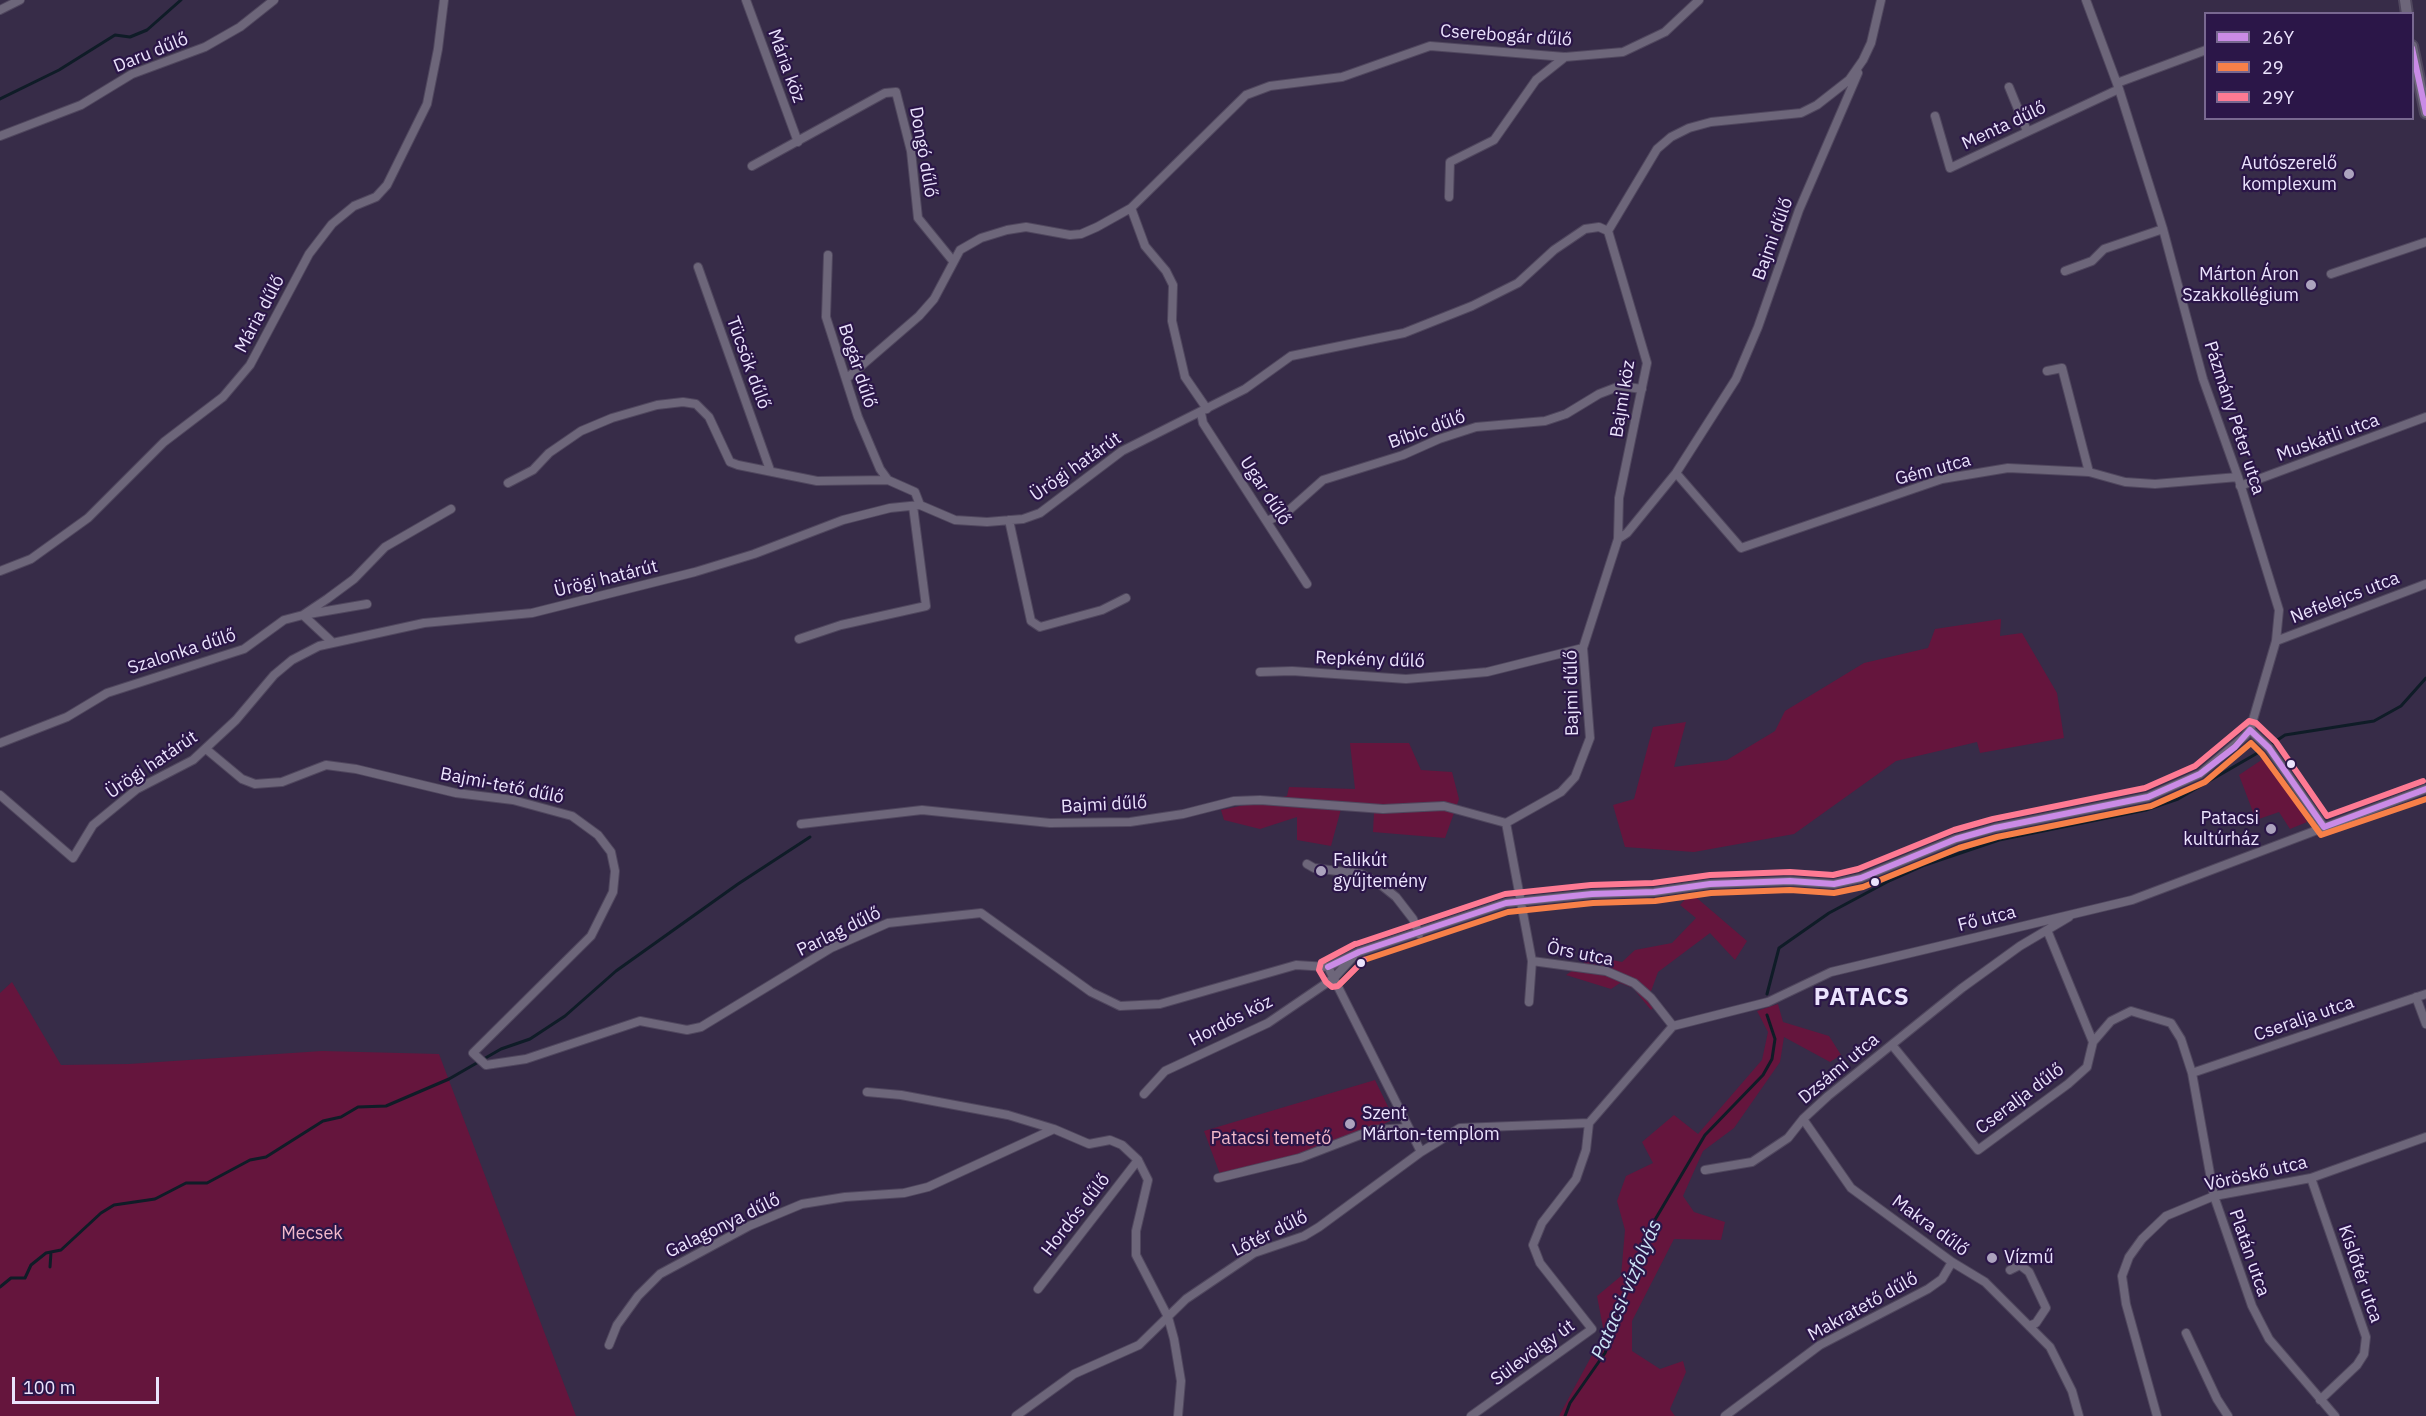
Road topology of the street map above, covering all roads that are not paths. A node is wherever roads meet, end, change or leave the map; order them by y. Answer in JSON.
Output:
{"nodes":[{"id":1,"x":20,"y":0,"type":"edge"},
{"id":2,"x":274,"y":0,"type":"edge"},
{"id":3,"x":444,"y":0,"type":"edge"},
{"id":4,"x":746,"y":0,"type":"edge"},
{"id":5,"x":1699,"y":0,"type":"edge"},
{"id":6,"x":1881,"y":0,"type":"edge"},
{"id":7,"x":2086,"y":0,"type":"edge"},
{"id":8,"x":0,"y":10,"type":"edge"},
{"id":9,"x":2204,"y":50,"type":"edge"},
{"id":10,"x":2414,"y":55,"type":"edge"},
{"id":11,"x":1565,"y":57,"type":"junction"},
{"id":12,"x":1863,"y":60,"type":"junction"},
{"id":13,"x":2118,"y":86,"type":"junction"},
{"id":14,"x":2008,"y":87,"type":"dead end"},
{"id":15,"x":2426,"y":112,"type":"edge"},
{"id":16,"x":1935,"y":116,"type":"dead end"},
{"id":17,"x":2027,"y":131,"type":"junction"},
{"id":18,"x":0,"y":136,"type":"edge"},
{"id":19,"x":798,"y":142,"type":"junction"},
{"id":20,"x":752,"y":166,"type":"dead end"},
{"id":21,"x":1449,"y":197,"type":"dead end"},
{"id":22,"x":1131,"y":208,"type":"junction"},
{"id":23,"x":2163,"y":229,"type":"junction"},
{"id":24,"x":1608,"y":231,"type":"junction"},
{"id":25,"x":2426,"y":242,"type":"edge"},
{"id":26,"x":828,"y":255,"type":"dead end"},
{"id":27,"x":953,"y":261,"type":"junction"},
{"id":28,"x":698,"y":267,"type":"dead end"},
{"id":29,"x":2066,"y":271,"type":"dead end"},
{"id":30,"x":2331,"y":274,"type":"dead end"},
{"id":31,"x":2047,"y":371,"type":"dead end"},
{"id":32,"x":846,"y":378,"type":"junction"},
{"id":33,"x":1642,"y":389,"type":"junction"},
{"id":34,"x":1204,"y":411,"type":"junction"},
{"id":35,"x":2426,"y":417,"type":"edge"},
{"id":36,"x":770,"y":470,"type":"junction"},
{"id":37,"x":2089,"y":472,"type":"junction"},
{"id":38,"x":1676,"y":473,"type":"junction"},
{"id":39,"x":888,"y":480,"type":"junction"},
{"id":40,"x":2239,"y":482,"type":"junction"},
{"id":41,"x":508,"y":483,"type":"dead end"},
{"id":42,"x":916,"y":505,"type":"junction"},
{"id":43,"x":450,"y":509,"type":"dead end"},
{"id":44,"x":1009,"y":520,"type":"junction"},
{"id":45,"x":1267,"y":520,"type":"junction"},
{"id":46,"x":1618,"y":539,"type":"junction"},
{"id":47,"x":0,"y":571,"type":"edge"},
{"id":48,"x":1307,"y":584,"type":"dead end"},
{"id":49,"x":2426,"y":584,"type":"edge"},
{"id":50,"x":1126,"y":598,"type":"dead end"},
{"id":51,"x":367,"y":604,"type":"dead end"},
{"id":52,"x":303,"y":615,"type":"junction"},
{"id":53,"x":799,"y":639,"type":"dead end"},
{"id":54,"x":2276,"y":641,"type":"junction"},
{"id":55,"x":332,"y":642,"type":"junction"},
{"id":56,"x":1583,"y":648,"type":"junction"},
{"id":57,"x":1260,"y":672,"type":"dead end"},
{"id":58,"x":2250,"y":730,"type":"junction"},
{"id":59,"x":0,"y":742,"type":"edge"},
{"id":60,"x":206,"y":748,"type":"junction"},
{"id":61,"x":2426,"y":789,"type":"edge"},
{"id":62,"x":0,"y":795,"type":"edge"},
{"id":63,"x":1506,"y":823,"type":"junction"},
{"id":64,"x":801,"y":825,"type":"dead end"},
{"id":65,"x":2324,"y":827,"type":"junction"},
{"id":66,"x":1307,"y":864,"type":"dead end"},
{"id":67,"x":1522,"y":901,"type":"junction"},
{"id":68,"x":2076,"y":913,"type":"junction"},
{"id":69,"x":2047,"y":930,"type":"junction"},
{"id":70,"x":1419,"y":934,"type":"junction"},
{"id":71,"x":1359,"y":952,"type":"junction"},
{"id":72,"x":1532,"y":961,"type":"junction"},
{"id":73,"x":1324,"y":966,"type":"junction"},
{"id":74,"x":1334,"y":978,"type":"junction"},
{"id":75,"x":2426,"y":994,"type":"edge"},
{"id":76,"x":2416,"y":997,"type":"junction"},
{"id":77,"x":1529,"y":1002,"type":"dead end"},
{"id":78,"x":2426,"y":1024,"type":"edge"},
{"id":79,"x":1673,"y":1026,"type":"junction"},
{"id":80,"x":2093,"y":1042,"type":"junction"},
{"id":81,"x":1892,"y":1045,"type":"junction"},
{"id":82,"x":473,"y":1053,"type":"joint"},
{"id":83,"x":2192,"y":1073,"type":"junction"},
{"id":84,"x":867,"y":1092,"type":"dead end"},
{"id":85,"x":1144,"y":1094,"type":"dead end"},
{"id":86,"x":1803,"y":1119,"type":"junction"},
{"id":87,"x":1589,"y":1123,"type":"junction"},
{"id":88,"x":1407,"y":1128,"type":"junction"},
{"id":89,"x":1054,"y":1129,"type":"junction"},
{"id":90,"x":2426,"y":1137,"type":"edge"},
{"id":91,"x":1421,"y":1152,"type":"junction"},
{"id":92,"x":1138,"y":1160,"type":"junction"},
{"id":93,"x":1705,"y":1170,"type":"dead end"},
{"id":94,"x":1218,"y":1178,"type":"dead end"},
{"id":95,"x":2312,"y":1178,"type":"junction"},
{"id":96,"x":2214,"y":1196,"type":"junction"},
{"id":97,"x":1952,"y":1262,"type":"junction"},
{"id":98,"x":2010,"y":1270,"type":"dead end"},
{"id":99,"x":1038,"y":1289,"type":"dead end"},
{"id":100,"x":1168,"y":1317,"type":"junction"},
{"id":101,"x":2029,"y":1326,"type":"junction"},
{"id":102,"x":2186,"y":1333,"type":"dead end"},
{"id":103,"x":609,"y":1345,"type":"dead end"},
{"id":104,"x":2320,"y":1400,"type":"junction"},
{"id":105,"x":1016,"y":1416,"type":"edge"},
{"id":106,"x":1178,"y":1416,"type":"edge"},
{"id":107,"x":1472,"y":1416,"type":"edge"},
{"id":108,"x":1725,"y":1416,"type":"edge"},
{"id":109,"x":2079,"y":1416,"type":"edge"},
{"id":110,"x":2157,"y":1416,"type":"edge"},
{"id":111,"x":2228,"y":1416,"type":"edge"},
{"id":112,"x":2335,"y":1416,"type":"edge"}],
"edges":[{"from":1,"to":8,"type":"street"},
{"from":2,"to":18,"type":"street","name":"Daru dűlő"},
{"from":3,"to":47,"type":"street","name":"Mária dűlő"},
{"from":4,"to":19,"type":"street","name":"Mária köz"},
{"from":5,"to":11,"type":"street","name":"Cserebogár dűlő"},
{"from":6,"to":12,"type":"street"},
{"from":7,"to":13,"type":"street","name":"Pázmány Péter utca"},
{"from":9,"to":13,"type":"street","name":"Menta dűlő"},
{"from":10,"to":15,"type":"street"},
{"from":11,"to":21,"type":"street"},
{"from":11,"to":22,"type":"street","name":"Cserebogár dűlő"},
{"from":12,"to":24,"type":"street"},
{"from":12,"to":38,"type":"street","name":"Bajmi dűlő"},
{"from":13,"to":17,"type":"street","name":"Menta dűlő"},
{"from":13,"to":23,"type":"street","name":"Pázmány Péter utca"},
{"from":14,"to":17,"type":"street"},
{"from":16,"to":17,"type":"street","name":"Menta dűlő"},
{"from":19,"to":20,"type":"street","name":"Dongó dűlő"},
{"from":19,"to":27,"type":"street","name":"Dongó dűlő"},
{"from":22,"to":27,"type":"street","name":"Cserebogár dűlő"},
{"from":22,"to":34,"type":"street","name":"Ugar dűlő"},
{"from":23,"to":29,"type":"street"},
{"from":23,"to":40,"type":"street","name":"Pázmány Péter utca"},
{"from":24,"to":33,"type":"street","name":"Bajmi köz"},
{"from":24,"to":34,"type":"street","name":"Ürögi határút"},
{"from":25,"to":30,"type":"street"},
{"from":26,"to":32,"type":"street","name":"Bogár dűlő"},
{"from":27,"to":32,"type":"street"},
{"from":28,"to":36,"type":"street","name":"Tücsök dűlő"},
{"from":31,"to":37,"type":"street"},
{"from":32,"to":39,"type":"street","name":"Bogár dűlő"},
{"from":33,"to":45,"type":"street","name":"Bíbic dűlő"},
{"from":33,"to":46,"type":"street","name":"Bajmi köz"},
{"from":34,"to":44,"type":"street","name":"Ürögi határút"},
{"from":34,"to":45,"type":"street","name":"Ugar dűlő"},
{"from":35,"to":40,"type":"street","name":"Muskátli utca"},
{"from":36,"to":39,"type":"street"},
{"from":36,"to":41,"type":"street"},
{"from":37,"to":38,"type":"street","name":"Gém utca"},
{"from":37,"to":40,"type":"street","name":"Gém utca"},
{"from":38,"to":46,"type":"street","name":"Bajmi dűlő"},
{"from":39,"to":42,"type":"street"},
{"from":40,"to":54,"type":"street","name":"Pázmány Péter utca"},
{"from":42,"to":44,"type":"street","name":"Ürögi határút"},
{"from":42,"to":53,"type":"street"},
{"from":42,"to":55,"type":"street","name":"Ürögi határút"},
{"from":43,"to":52,"type":"street","name":"Szalonka dűlő"},
{"from":44,"to":50,"type":"street"},
{"from":45,"to":48,"type":"street","name":"Ugar dűlő"},
{"from":46,"to":56,"type":"street","name":"Bajmi dűlő"},
{"from":49,"to":54,"type":"street","name":"Nefelejcs utca"},
{"from":51,"to":52,"type":"street"},
{"from":52,"to":55,"type":"street"},
{"from":52,"to":59,"type":"street","name":"Szalonka dűlő"},
{"from":54,"to":58,"type":"street","name":"Pázmány Péter utca"},
{"from":55,"to":60,"type":"street","name":"Ürögi határút"},
{"from":56,"to":57,"type":"street","name":"Repkény dűlő"},
{"from":56,"to":63,"type":"street","name":"Bajmi dűlő"},
{"from":58,"to":65,"type":"street"},
{"from":58,"to":67,"type":"street"},
{"from":60,"to":62,"type":"street","name":"Ürögi határút"},
{"from":60,"to":82,"type":"street","name":"Bajmi-tető dűlő"},
{"from":61,"to":65,"type":"street","name":"Fő utca"},
{"from":63,"to":64,"type":"street","name":"Bajmi dűlő"},
{"from":63,"to":67,"type":"street","name":"Örs utca"},
{"from":65,"to":68,"type":"street","name":"Fő utca"},
{"from":66,"to":70,"type":"street"},
{"from":67,"to":70,"type":"street"},
{"from":67,"to":72,"type":"street","name":"Örs utca"},
{"from":68,"to":69,"type":"street","name":"Dzsámi utca"},
{"from":68,"to":79,"type":"street","name":"Fő utca"},
{"from":69,"to":80,"type":"street"},
{"from":69,"to":81,"type":"street","name":"Dzsámi utca"},
{"from":70,"to":71,"type":"street"},
{"from":71,"to":73,"type":"street"},
{"from":71,"to":74,"type":"street","name":"Hordós köz"},
{"from":72,"to":77,"type":"street","name":"Örs utca"},
{"from":72,"to":79,"type":"street","name":"Örs utca"},
{"from":73,"to":74,"type":"street"},
{"from":73,"to":82,"type":"street","name":"Parlag dűlő"},
{"from":74,"to":85,"type":"street","name":"Hordós köz"},
{"from":74,"to":88,"type":"street"},
{"from":75,"to":76,"type":"street","name":"Cseralja utca"},
{"from":76,"to":78,"type":"street"},
{"from":76,"to":83,"type":"street","name":"Cseralja utca"},
{"from":79,"to":87,"type":"street"},
{"from":80,"to":81,"type":"street","name":"Cseralja dűlő"},
{"from":80,"to":83,"type":"street","name":"Cseralja dűlő"},
{"from":81,"to":86,"type":"street","name":"Dzsámi utca"},
{"from":83,"to":96,"type":"street","name":"Platán utca"},
{"from":84,"to":89,"type":"street"},
{"from":86,"to":93,"type":"street","name":"Dzsámi utca"},
{"from":86,"to":97,"type":"street","name":"Makra dűlő"},
{"from":87,"to":91,"type":"street","name":"Lőtér dűlő"},
{"from":87,"to":107,"type":"street","name":"Sülevölgy út"},
{"from":88,"to":91,"type":"street"},
{"from":88,"to":94,"type":"street"},
{"from":89,"to":92,"type":"street"},
{"from":89,"to":103,"type":"street","name":"Galagonya dűlő"},
{"from":90,"to":95,"type":"street","name":"Vöröskő utca"},
{"from":91,"to":100,"type":"street","name":"Lőtér dűlő"},
{"from":92,"to":99,"type":"street","name":"Hordós dűlő"},
{"from":92,"to":100,"type":"street"},
{"from":95,"to":96,"type":"street","name":"Vöröskő utca"},
{"from":95,"to":104,"type":"street","name":"Kislőtér utca"},
{"from":96,"to":104,"type":"street","name":"Platán utca"},
{"from":96,"to":110,"type":"street","name":"Vöröskő utca"},
{"from":97,"to":101,"type":"street","name":"Makra dűlő"},
{"from":97,"to":108,"type":"street","name":"Makratető dűlő"},
{"from":98,"to":101,"type":"street"},
{"from":100,"to":105,"type":"street","name":"Lőtér dűlő"},
{"from":100,"to":106,"type":"street"},
{"from":101,"to":109,"type":"street","name":"Makra dűlő"},
{"from":102,"to":111,"type":"street"},
{"from":104,"to":112,"type":"street","name":"Platán utca"}]}
